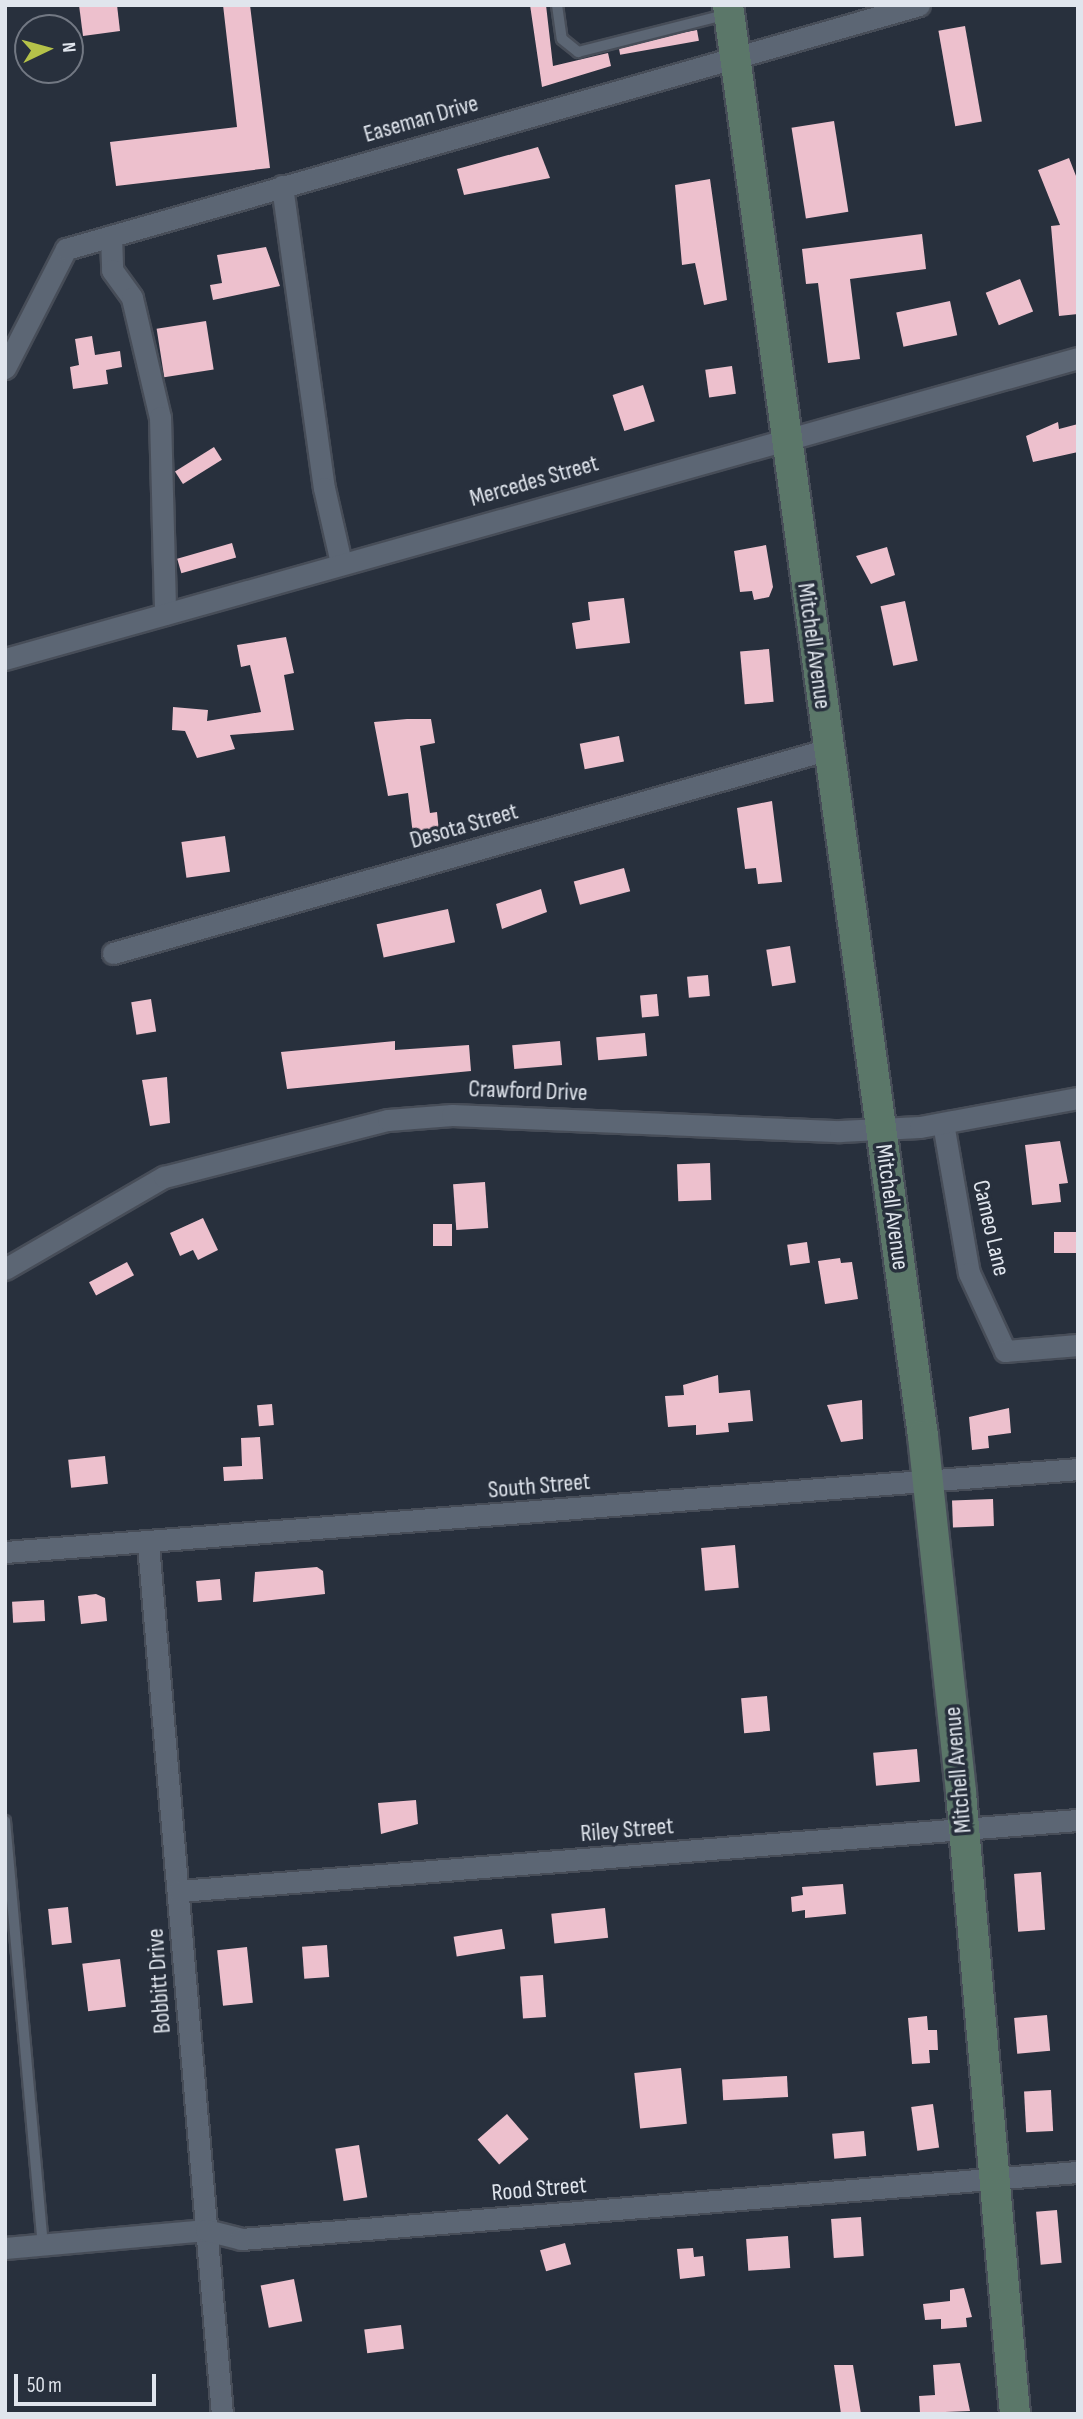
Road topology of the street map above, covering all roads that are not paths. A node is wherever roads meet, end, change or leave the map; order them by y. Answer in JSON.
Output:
{"nodes":[{"id":1,"x":557,"y":5,"type":"edge"},
{"id":2,"x":919,"y":5,"type":"edge"},
{"id":3,"x":728,"y":10,"type":"edge"},
{"id":4,"x":735,"y":61,"type":"junction"},
{"id":5,"x":282,"y":186,"type":"junction"},
{"id":6,"x":111,"y":236,"type":"junction"},
{"id":7,"x":1078,"y":358,"type":"edge"},
{"id":8,"x":5,"y":368,"type":"edge"},
{"id":9,"x":785,"y":436,"type":"junction"},
{"id":10,"x":341,"y":563,"type":"junction"},
{"id":11,"x":164,"y":614,"type":"junction"},
{"id":12,"x":5,"y":659,"type":"edge"},
{"id":13,"x":829,"y":748,"type":"junction"},
{"id":14,"x":113,"y":953,"type":"dead end"},
{"id":15,"x":1078,"y":1098,"type":"edge"},
{"id":16,"x":943,"y":1123,"type":"junction"},
{"id":17,"x":881,"y":1129,"type":"junction"},
{"id":18,"x":5,"y":1269,"type":"edge"},
{"id":19,"x":1078,"y":1345,"type":"edge"},
{"id":20,"x":1078,"y":1469,"type":"edge"},
{"id":21,"x":928,"y":1481,"type":"junction"},
{"id":22,"x":148,"y":1544,"type":"junction"},
{"id":23,"x":5,"y":1552,"type":"edge"},
{"id":24,"x":1078,"y":1820,"type":"edge"},
{"id":25,"x":5,"y":1821,"type":"edge"},
{"id":26,"x":963,"y":1829,"type":"junction"},
{"id":27,"x":180,"y":1891,"type":"junction"},
{"id":28,"x":1078,"y":2172,"type":"edge"},
{"id":29,"x":996,"y":2179,"type":"junction"},
{"id":30,"x":206,"y":2230,"type":"junction"},
{"id":31,"x":43,"y":2245,"type":"junction"},
{"id":32,"x":5,"y":2248,"type":"edge"},
{"id":33,"x":222,"y":2414,"type":"edge"},
{"id":34,"x":1015,"y":2414,"type":"edge"}],
"edges":[{"from":1,"to":3,"type":"lane"},
{"from":2,"to":4,"type":"street","name":"Easeman Drive"},
{"from":3,"to":4,"type":"street","name":"Mitchell Avenue"},
{"from":4,"to":5,"type":"street","name":"Easeman Drive"},
{"from":4,"to":9,"type":"street","name":"Mitchell Avenue"},
{"from":5,"to":6,"type":"street","name":"Easeman Drive"},
{"from":5,"to":10,"type":"street"},
{"from":6,"to":8,"type":"street","name":"Easeman Drive"},
{"from":6,"to":11,"type":"street"},
{"from":7,"to":9,"type":"street","name":"Mercedes Street"},
{"from":9,"to":10,"type":"street","name":"Mercedes Street"},
{"from":9,"to":13,"type":"street","name":"Mitchell Avenue"},
{"from":10,"to":11,"type":"street","name":"Mercedes Street"},
{"from":11,"to":12,"type":"street","name":"Mercedes Street"},
{"from":13,"to":14,"type":"street","name":"Desota Street"},
{"from":13,"to":17,"type":"street","name":"Mitchell Avenue"},
{"from":15,"to":16,"type":"street","name":"Crawford Drive"},
{"from":16,"to":17,"type":"street","name":"Crawford Drive"},
{"from":16,"to":19,"type":"street","name":"Cameo Lane"},
{"from":17,"to":18,"type":"street","name":"Crawford Drive"},
{"from":17,"to":21,"type":"street","name":"Mitchell Avenue"},
{"from":20,"to":21,"type":"street","name":"South Street"},
{"from":21,"to":22,"type":"street","name":"South Street"},
{"from":21,"to":26,"type":"street","name":"Mitchell Avenue"},
{"from":22,"to":23,"type":"street","name":"South Street"},
{"from":22,"to":27,"type":"street","name":"Bobbitt Drive"},
{"from":24,"to":26,"type":"street","name":"Riley Street"},
{"from":25,"to":31,"type":"lane"},
{"from":26,"to":27,"type":"street","name":"Riley Street"},
{"from":26,"to":29,"type":"street","name":"Mitchell Avenue"},
{"from":27,"to":30,"type":"street","name":"Bobbitt Drive"},
{"from":28,"to":29,"type":"street","name":"Rood Street"},
{"from":29,"to":30,"type":"street","name":"Rood Street"},
{"from":29,"to":34,"type":"street","name":"Mitchell Avenue"},
{"from":30,"to":31,"type":"street","name":"Rood Street"},
{"from":30,"to":33,"type":"street","name":"Bobbitt Drive"},
{"from":31,"to":32,"type":"street","name":"Rood Street"}]}
